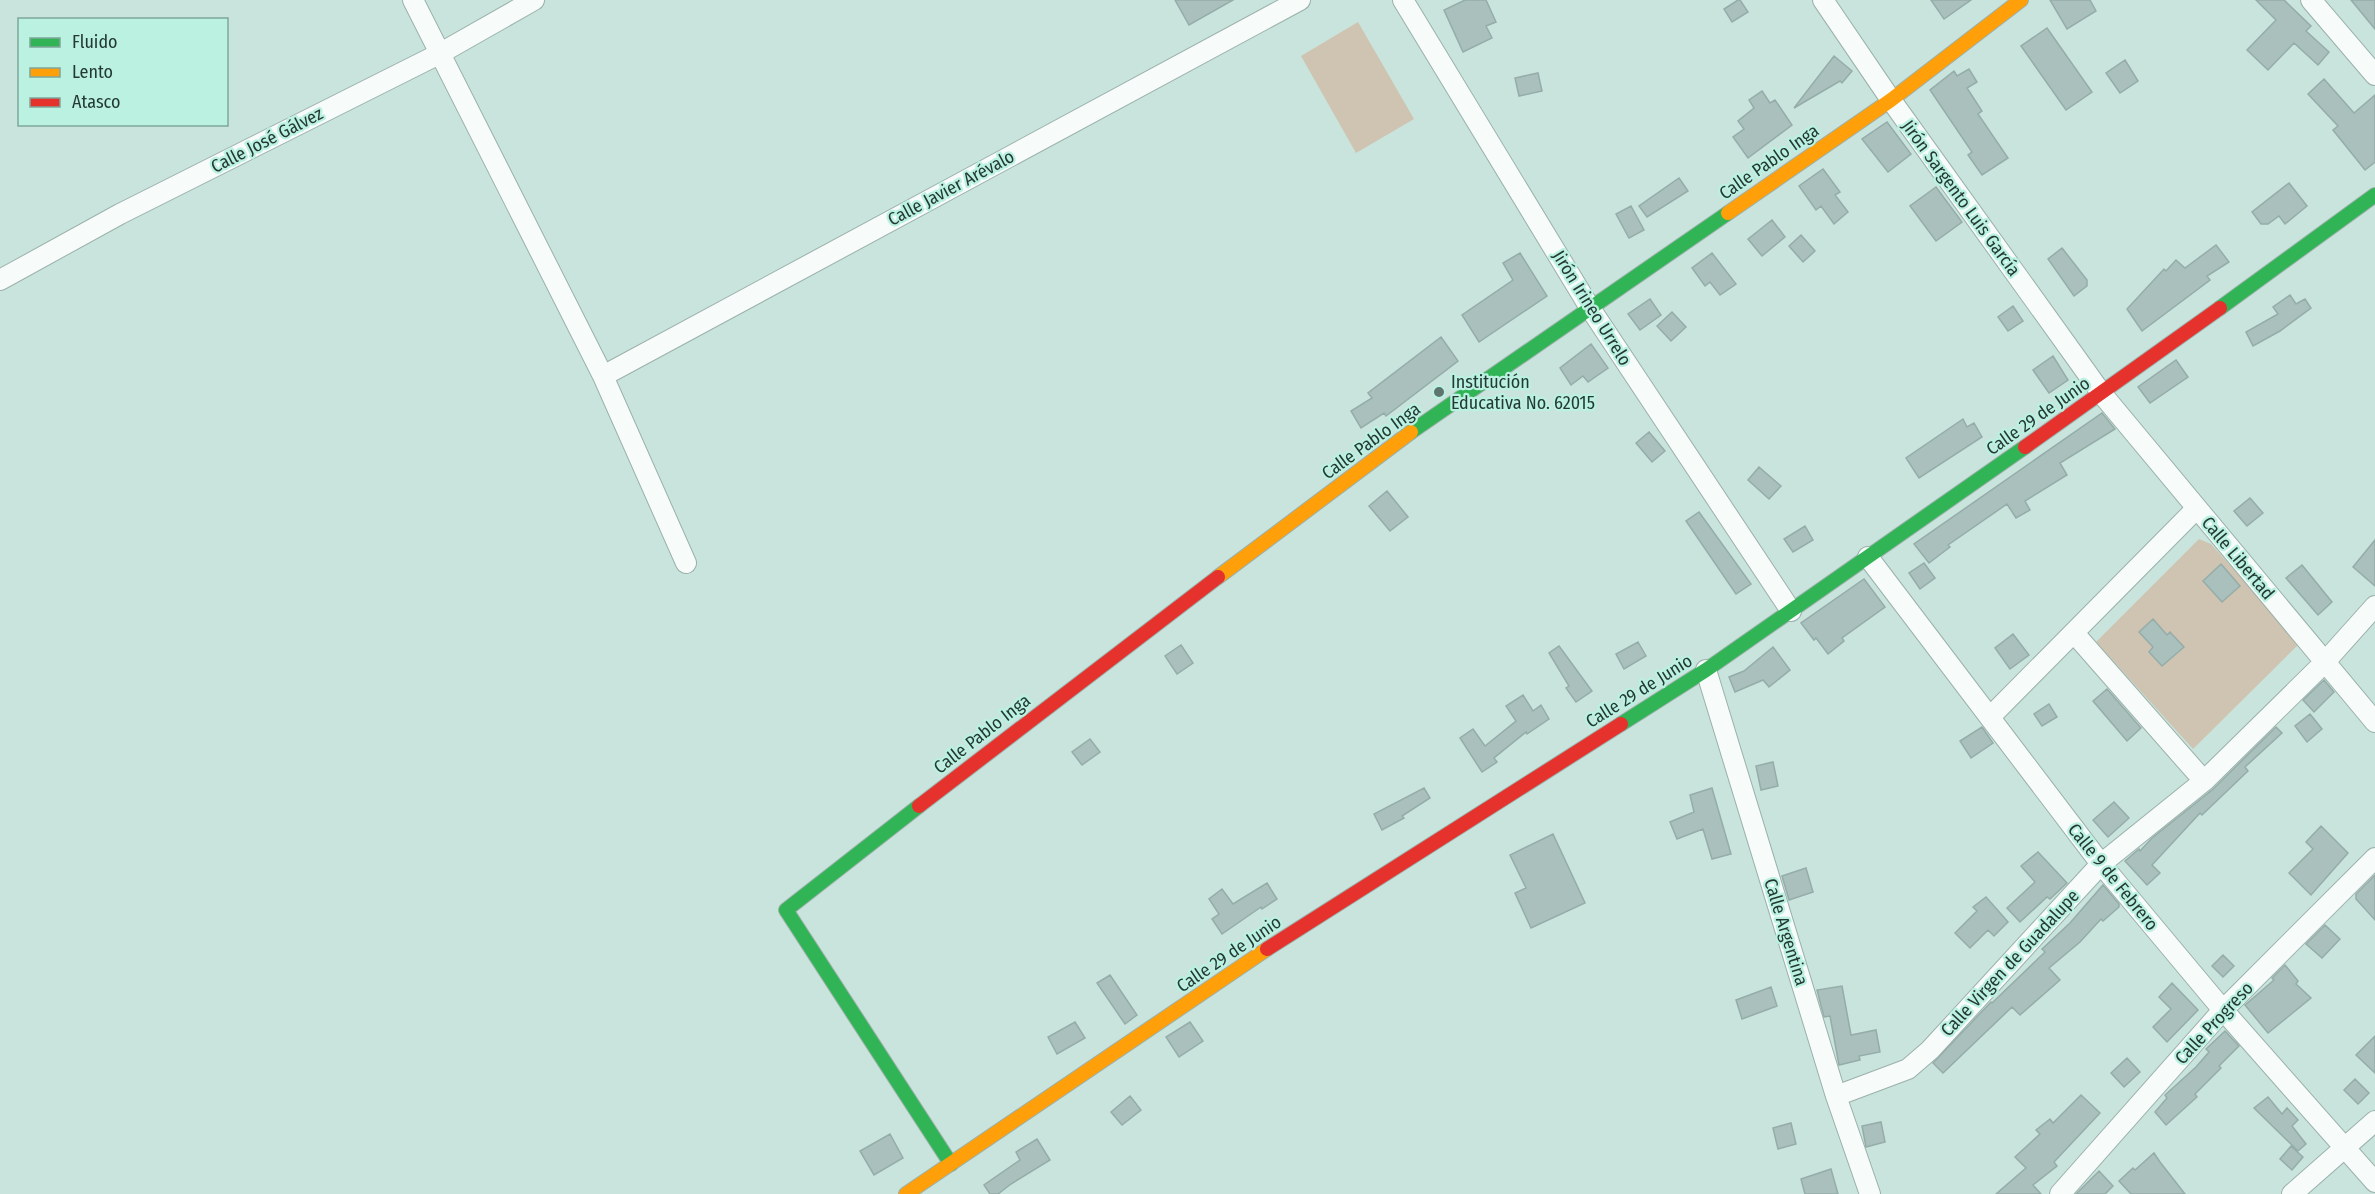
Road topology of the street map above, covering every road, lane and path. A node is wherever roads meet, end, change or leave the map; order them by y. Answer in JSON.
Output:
{"nodes":[{"id":1,"x":414,"y":0,"type":"edge"},
{"id":2,"x":534,"y":0,"type":"edge"},
{"id":3,"x":1300,"y":0,"type":"edge"},
{"id":4,"x":1402,"y":0,"type":"edge"},
{"id":5,"x":1823,"y":0,"type":"edge"},
{"id":6,"x":2021,"y":0,"type":"edge"},
{"id":7,"x":2311,"y":0,"type":"edge"},
{"id":8,"x":439,"y":54,"type":"junction"},
{"id":9,"x":2375,"y":75,"type":"edge"},
{"id":10,"x":1891,"y":100,"type":"junction"},
{"id":11,"x":2375,"y":195,"type":"edge"},
{"id":12,"x":0,"y":280,"type":"edge"},
{"id":13,"x":1590,"y":308,"type":"junction"},
{"id":14,"x":603,"y":376,"type":"junction"},
{"id":15,"x":2102,"y":394,"type":"junction"},
{"id":16,"x":2197,"y":508,"type":"junction"},
{"id":17,"x":1868,"y":557,"type":"junction"},
{"id":18,"x":686,"y":563,"type":"dead end"},
{"id":19,"x":2375,"y":606,"type":"edge"},
{"id":20,"x":1791,"y":611,"type":"junction"},
{"id":21,"x":2074,"y":633,"type":"junction"},
{"id":22,"x":2324,"y":663,"type":"junction"},
{"id":23,"x":1706,"y":670,"type":"junction"},
{"id":24,"x":1990,"y":717,"type":"junction"},
{"id":25,"x":2375,"y":722,"type":"edge"},
{"id":26,"x":2204,"y":781,"type":"junction"},
{"id":27,"x":2375,"y":858,"type":"edge"},
{"id":28,"x":2101,"y":864,"type":"junction"},
{"id":29,"x":2223,"y":1010,"type":"junction"},
{"id":30,"x":1836,"y":1096,"type":"junction"},
{"id":31,"x":2375,"y":1121,"type":"edge"},
{"id":32,"x":2346,"y":1149,"type":"junction"},
{"id":33,"x":951,"y":1164,"type":"junction"},
{"id":34,"x":2375,"y":1182,"type":"edge"},
{"id":35,"x":906,"y":1194,"type":"edge"},
{"id":36,"x":1870,"y":1194,"type":"edge"},
{"id":37,"x":2060,"y":1194,"type":"edge"},
{"id":38,"x":2292,"y":1194,"type":"edge"}],
"edges":[{"from":1,"to":8,"type":"street"},
{"from":2,"to":8,"type":"street","name":"Calle José Gálvez"},
{"from":3,"to":14,"type":"street","name":"Calle Javier Arévalo"},
{"from":4,"to":13,"type":"street","name":"Jirón Irineo Urrelo"},
{"from":5,"to":10,"type":"street","name":"Jirón Sargento Luis García"},
{"from":6,"to":10,"type":"street","name":"Calle Pablo Inga"},
{"from":7,"to":9,"type":"street"},
{"from":8,"to":12,"type":"street","name":"Calle José Gálvez"},
{"from":8,"to":14,"type":"street"},
{"from":10,"to":13,"type":"street","name":"Calle Pablo Inga"},
{"from":10,"to":15,"type":"street","name":"Jirón Sargento Luis García"},
{"from":11,"to":15,"type":"street","name":"Calle 29 de Junio"},
{"from":13,"to":20,"type":"street","name":"Jirón Irineo Urrelo"},
{"from":13,"to":33,"type":"street","name":"Calle Pablo Inga"},
{"from":14,"to":18,"type":"street"},
{"from":15,"to":16,"type":"street","name":"Calle Libertad"},
{"from":15,"to":17,"type":"street","name":"Calle 29 de Junio"},
{"from":16,"to":21,"type":"street"},
{"from":16,"to":22,"type":"street","name":"Calle Libertad"},
{"from":17,"to":20,"type":"street","name":"Calle 29 de Junio"},
{"from":17,"to":24,"type":"street","name":"Calle 9 de Febrero"},
{"from":19,"to":22,"type":"street","name":"Calle Virgen de Guadalupe"},
{"from":20,"to":23,"type":"street","name":"Calle 29 de Junio"},
{"from":21,"to":24,"type":"street"},
{"from":21,"to":26,"type":"street"},
{"from":22,"to":25,"type":"street","name":"Calle Libertad"},
{"from":22,"to":26,"type":"street","name":"Calle Virgen de Guadalupe"},
{"from":23,"to":30,"type":"street","name":"Calle Argentina"},
{"from":23,"to":33,"type":"street","name":"Calle 29 de Junio"},
{"from":24,"to":28,"type":"street","name":"Calle 9 de Febrero"},
{"from":26,"to":28,"type":"street","name":"Calle Virgen de Guadalupe"},
{"from":27,"to":29,"type":"street","name":"Calle Progreso"},
{"from":28,"to":29,"type":"street","name":"Calle 9 de Febrero"},
{"from":28,"to":30,"type":"street","name":"Calle Virgen de Guadalupe"},
{"from":29,"to":32,"type":"street","name":"Calle 9 de Febrero"},
{"from":29,"to":37,"type":"street","name":"Calle Progreso"},
{"from":30,"to":36,"type":"street","name":"Calle Argentina"},
{"from":31,"to":32,"type":"street"},
{"from":32,"to":34,"type":"street","name":"Calle 9 de Febrero"},
{"from":32,"to":38,"type":"street"},
{"from":33,"to":35,"type":"street","name":"Calle 29 de Junio"}]}
